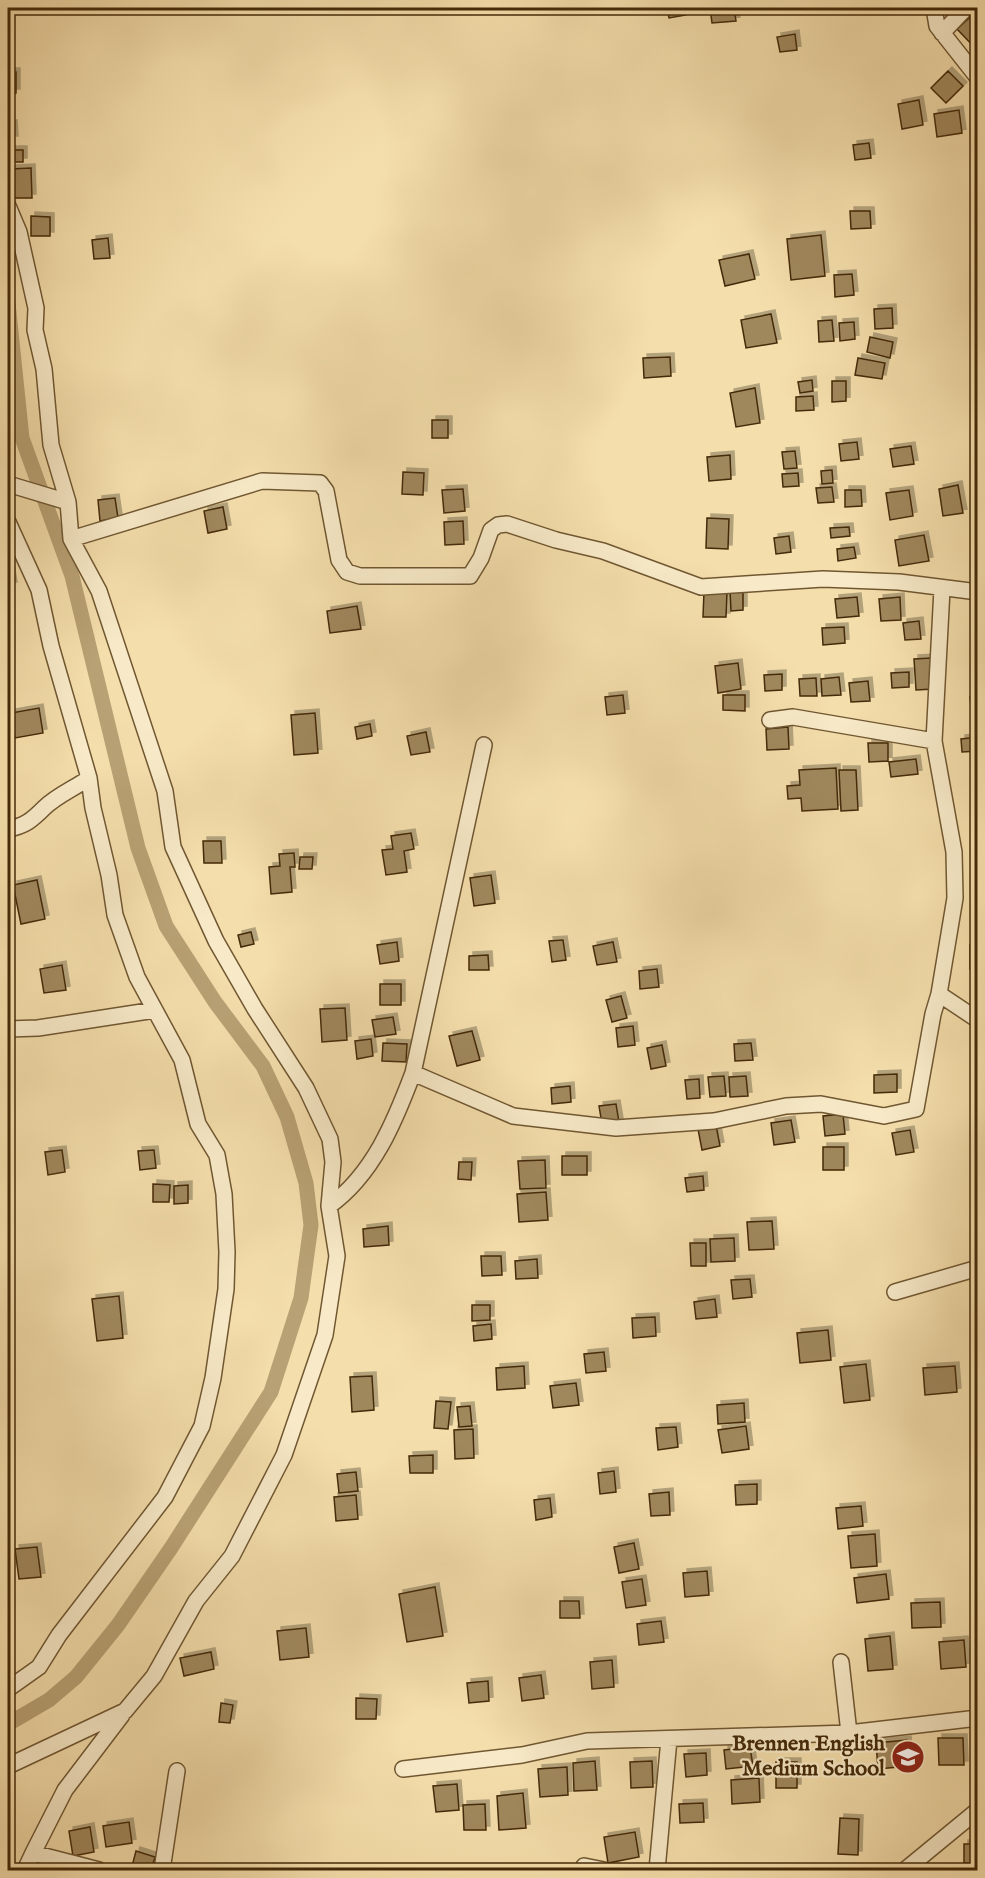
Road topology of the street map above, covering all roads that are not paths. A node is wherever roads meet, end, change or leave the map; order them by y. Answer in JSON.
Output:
{"nodes":[{"id":1,"x":934,"y":8,"type":"edge"},
{"id":2,"x":966,"y":8,"type":"edge"},
{"id":3,"x":942,"y":33,"type":"junction"},
{"id":4,"x":978,"y":78,"type":"edge"},
{"id":5,"x":8,"y":206,"type":"edge"},
{"id":6,"x":8,"y":484,"type":"edge"},
{"id":7,"x":68,"y":502,"type":"junction"},
{"id":8,"x":8,"y":522,"type":"edge"},
{"id":9,"x":71,"y":540,"type":"junction"},
{"id":10,"x":942,"y":589,"type":"junction"},
{"id":11,"x":978,"y":592,"type":"edge"},
{"id":12,"x":770,"y":720,"type":"dead end"},
{"id":13,"x":934,"y":741,"type":"junction"},
{"id":14,"x":484,"y":745,"type":"dead end"},
{"id":15,"x":89,"y":778,"type":"junction"},
{"id":16,"x":8,"y":829,"type":"edge"},
{"id":17,"x":939,"y":994,"type":"junction"},
{"id":18,"x":155,"y":1010,"type":"junction"},
{"id":19,"x":978,"y":1020,"type":"edge"},
{"id":20,"x":8,"y":1029,"type":"edge"},
{"id":21,"x":413,"y":1072,"type":"junction"},
{"id":22,"x":329,"y":1206,"type":"junction"},
{"id":23,"x":978,"y":1268,"type":"edge"},
{"id":24,"x":894,"y":1292,"type":"dead end"},
{"id":25,"x":842,"y":1662,"type":"dead end"},
{"id":26,"x":8,"y":1689,"type":"edge"},
{"id":27,"x":124,"y":1711,"type":"junction"},
{"id":28,"x":978,"y":1718,"type":"edge"},
{"id":29,"x":849,"y":1733,"type":"junction"},
{"id":30,"x":669,"y":1739,"type":"junction"},
{"id":31,"x":8,"y":1766,"type":"edge"},
{"id":32,"x":403,"y":1769,"type":"dead end"},
{"id":33,"x":177,"y":1771,"type":"dead end"},
{"id":34,"x":978,"y":1810,"type":"edge"},
{"id":35,"x":33,"y":1853,"type":"junction"},
{"id":36,"x":584,"y":1866,"type":"dead end"},
{"id":37,"x":25,"y":1870,"type":"edge"},
{"id":38,"x":99,"y":1870,"type":"edge"},
{"id":39,"x":162,"y":1870,"type":"edge"},
{"id":40,"x":604,"y":1870,"type":"edge"},
{"id":41,"x":657,"y":1870,"type":"edge"},
{"id":42,"x":905,"y":1870,"type":"edge"}],
"edges":[{"from":1,"to":3,"type":"street"},
{"from":2,"to":3,"type":"street"},
{"from":3,"to":4,"type":"street"},
{"from":5,"to":7,"type":"street"},
{"from":6,"to":7,"type":"street"},
{"from":7,"to":9,"type":"street"},
{"from":8,"to":15,"type":"street"},
{"from":9,"to":10,"type":"street"},
{"from":9,"to":22,"type":"street"},
{"from":10,"to":11,"type":"street"},
{"from":10,"to":13,"type":"street"},
{"from":12,"to":13,"type":"street"},
{"from":13,"to":17,"type":"street"},
{"from":14,"to":21,"type":"street"},
{"from":15,"to":16,"type":"street"},
{"from":15,"to":18,"type":"street"},
{"from":17,"to":19,"type":"street"},
{"from":17,"to":21,"type":"street"},
{"from":18,"to":20,"type":"street"},
{"from":18,"to":26,"type":"street"},
{"from":21,"to":22,"type":"street"},
{"from":22,"to":27,"type":"street"},
{"from":23,"to":24,"type":"street"},
{"from":25,"to":29,"type":"street"},
{"from":27,"to":31,"type":"street"},
{"from":27,"to":35,"type":"street"},
{"from":28,"to":29,"type":"street"},
{"from":29,"to":30,"type":"street"},
{"from":30,"to":32,"type":"street"},
{"from":30,"to":41,"type":"street"},
{"from":33,"to":39,"type":"street"},
{"from":34,"to":42,"type":"street"},
{"from":35,"to":37,"type":"street"},
{"from":35,"to":38,"type":"street"},
{"from":36,"to":40,"type":"street"}]}
